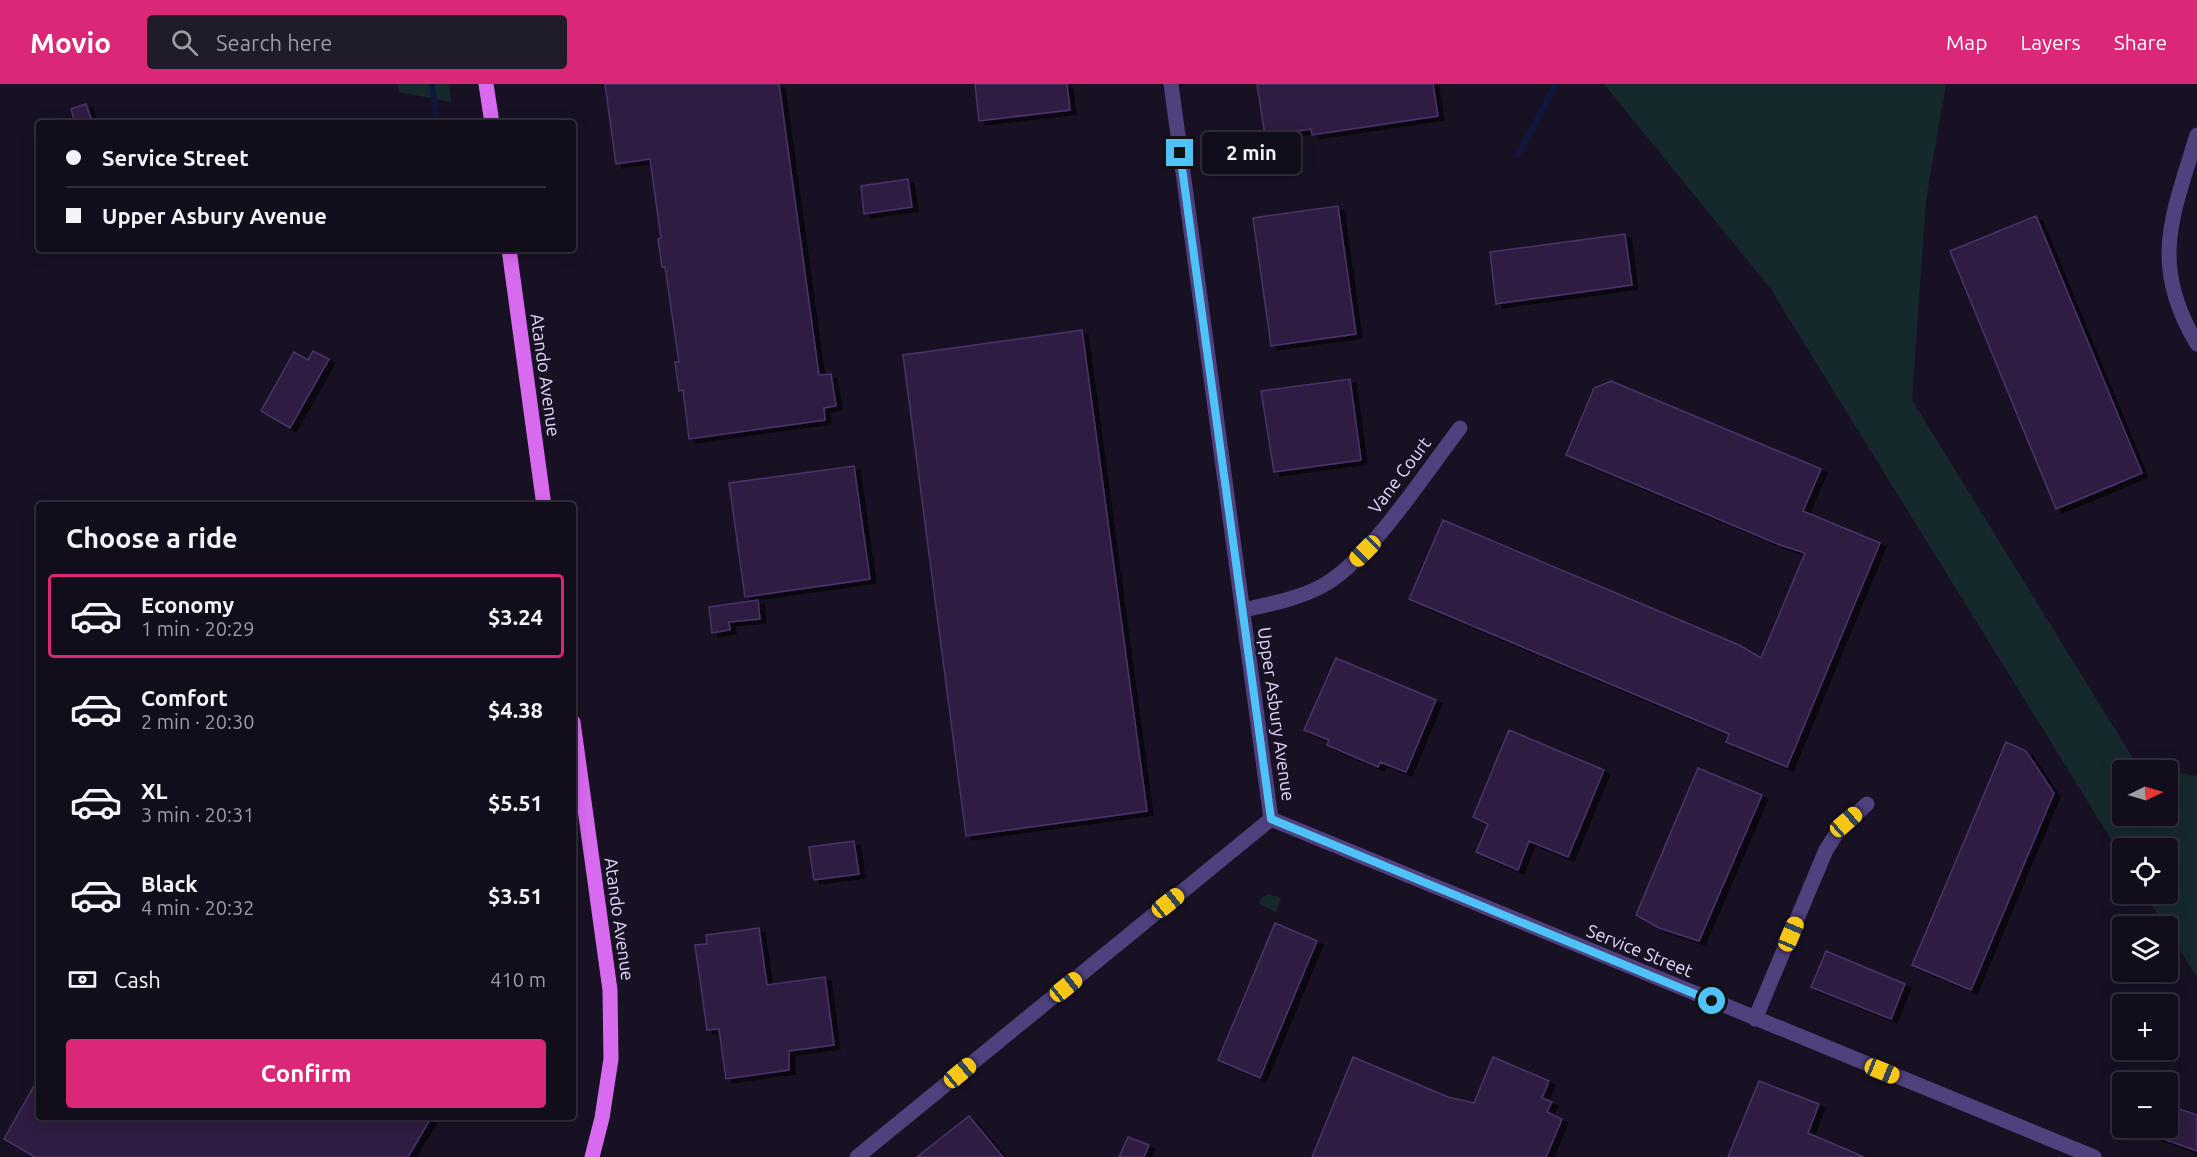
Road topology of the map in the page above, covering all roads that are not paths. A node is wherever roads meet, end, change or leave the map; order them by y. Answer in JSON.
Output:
{"nodes":[{"id":1,"x":486,"y":84,"type":"edge"},
{"id":2,"x":1171,"y":84,"type":"edge"},
{"id":3,"x":492,"y":120,"type":"edge"},
{"id":4,"x":2197,"y":135,"type":"edge"},
{"id":5,"x":509,"y":252,"type":"edge"},
{"id":6,"x":2197,"y":344,"type":"edge"},
{"id":7,"x":1460,"y":428,"type":"dead end"},
{"id":8,"x":543,"y":502,"type":"edge"},
{"id":9,"x":1244,"y":610,"type":"junction"},
{"id":10,"x":576,"y":744,"type":"edge"},
{"id":11,"x":1867,"y":804,"type":"dead end"},
{"id":12,"x":1271,"y":819,"type":"junction"},
{"id":13,"x":1755,"y":1019,"type":"junction"},
{"id":14,"x":592,"y":1157,"type":"edge"},
{"id":15,"x":857,"y":1157,"type":"edge"},
{"id":16,"x":2094,"y":1157,"type":"edge"}],
"edges":[{"from":1,"to":3,"type":"main road"},
{"from":2,"to":9,"type":"street","name":"Upper Asbury Avenue"},
{"from":4,"to":6,"type":"street"},
{"from":5,"to":8,"type":"main road","name":"Atando Avenue"},
{"from":7,"to":9,"type":"street","name":"Vane Court"},
{"from":9,"to":12,"type":"street","name":"Upper Asbury Avenue"},
{"from":10,"to":14,"type":"main road","name":"Atando Avenue"},
{"from":11,"to":13,"type":"street"},
{"from":12,"to":13,"type":"street","name":"Service Street"},
{"from":12,"to":15,"type":"street","name":"Upper Asbury Avenue"},
{"from":13,"to":16,"type":"street","name":"Service Street"}]}
